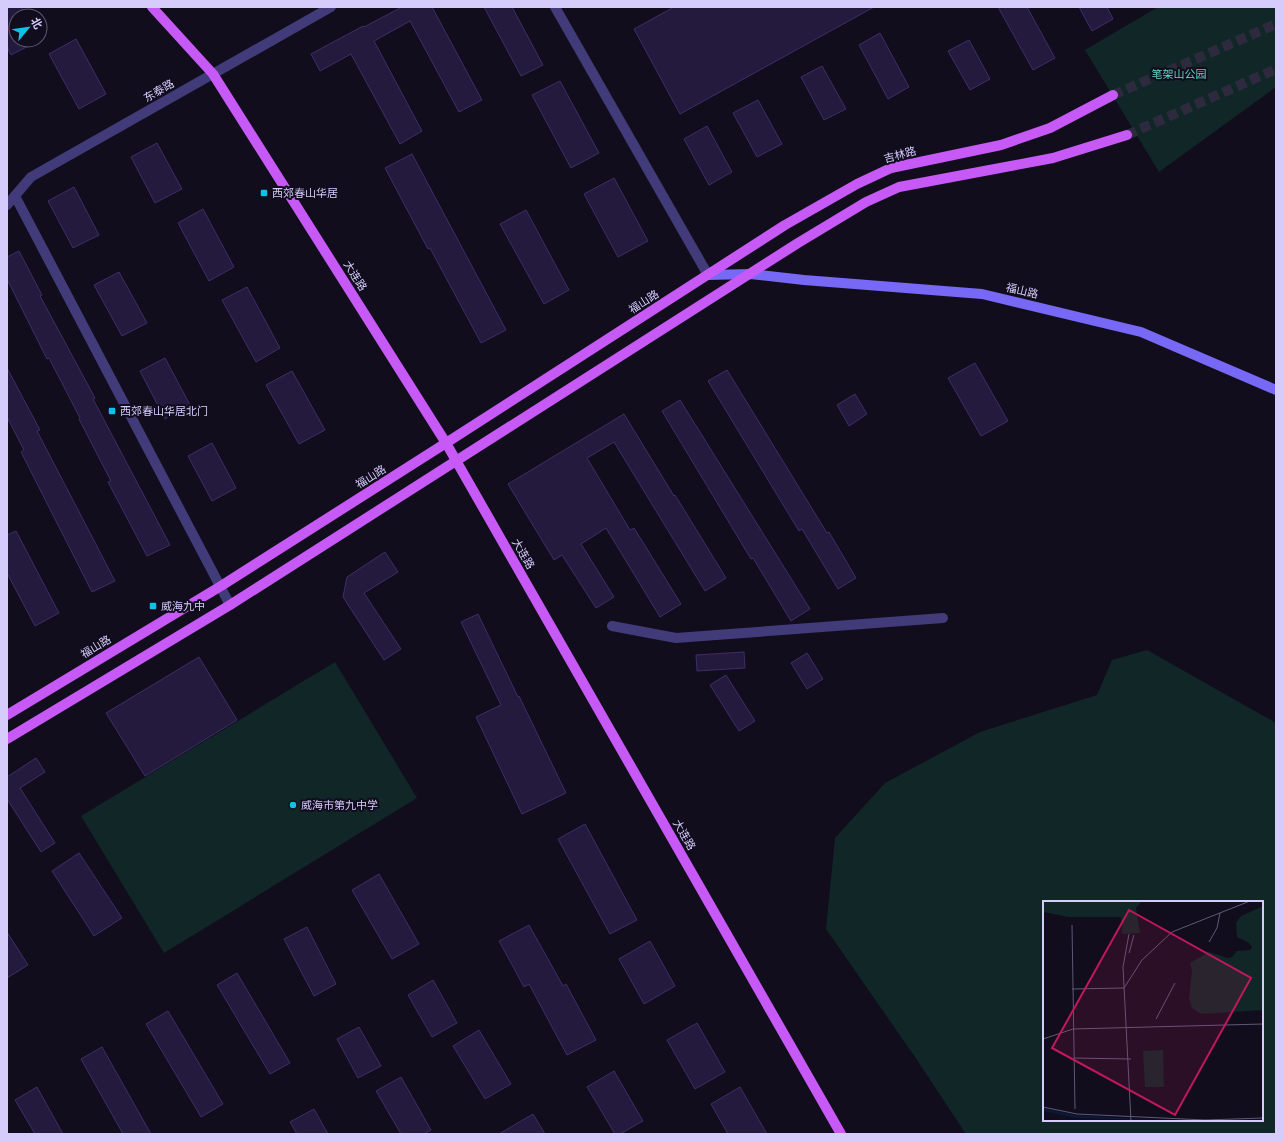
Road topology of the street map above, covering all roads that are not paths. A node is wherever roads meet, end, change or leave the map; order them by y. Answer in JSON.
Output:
{"nodes":[{"id":1,"x":152,"y":7,"type":"edge"},
{"id":2,"x":331,"y":7,"type":"edge"},
{"id":3,"x":555,"y":7,"type":"edge"},
{"id":4,"x":213,"y":74,"type":"junction"},
{"id":5,"x":1113,"y":95,"type":"tunnel mouth"},
{"id":6,"x":1127,"y":135,"type":"tunnel mouth"},
{"id":7,"x":15,"y":196,"type":"junction"},
{"id":8,"x":7,"y":205,"type":"edge"},
{"id":9,"x":750,"y":274,"type":"junction"},
{"id":10,"x":708,"y":275,"type":"junction"},
{"id":11,"x":1276,"y":390,"type":"edge"},
{"id":12,"x":446,"y":443,"type":"junction"},
{"id":13,"x":456,"y":462,"type":"junction"},
{"id":14,"x":221,"y":586,"type":"junction"},
{"id":15,"x":230,"y":605,"type":"junction"},
{"id":16,"x":943,"y":618,"type":"dead end"},
{"id":17,"x":612,"y":626,"type":"dead end"},
{"id":18,"x":7,"y":715,"type":"edge"},
{"id":19,"x":7,"y":739,"type":"edge"},
{"id":20,"x":841,"y":1134,"type":"edge"}],
"edges":[{"from":1,"to":4,"type":"main road","name":"大连路"},
{"from":2,"to":4,"type":"street","name":"东泰路"},
{"from":3,"to":10,"type":"street"},
{"from":4,"to":7,"type":"street","name":"东泰路"},
{"from":4,"to":12,"type":"main road","name":"大连路"},
{"from":5,"to":10,"type":"main road","name":"吉林路"},
{"from":6,"to":9,"type":"main road"},
{"from":7,"to":8,"type":"street","name":"东泰路"},
{"from":7,"to":14,"type":"street"},
{"from":9,"to":10,"type":"main road","name":"福山路"},
{"from":9,"to":11,"type":"main road","name":"福山路"},
{"from":9,"to":13,"type":"main road"},
{"from":10,"to":12,"type":"main road","name":"福山路"},
{"from":12,"to":13,"type":"main road","name":"大连路"},
{"from":12,"to":14,"type":"main road","name":"福山路"},
{"from":13,"to":15,"type":"main road"},
{"from":13,"to":20,"type":"main road","name":"大连路"},
{"from":14,"to":15,"type":"street"},
{"from":14,"to":18,"type":"main road","name":"福山路"},
{"from":15,"to":19,"type":"main road"},
{"from":16,"to":17,"type":"street"}]}
